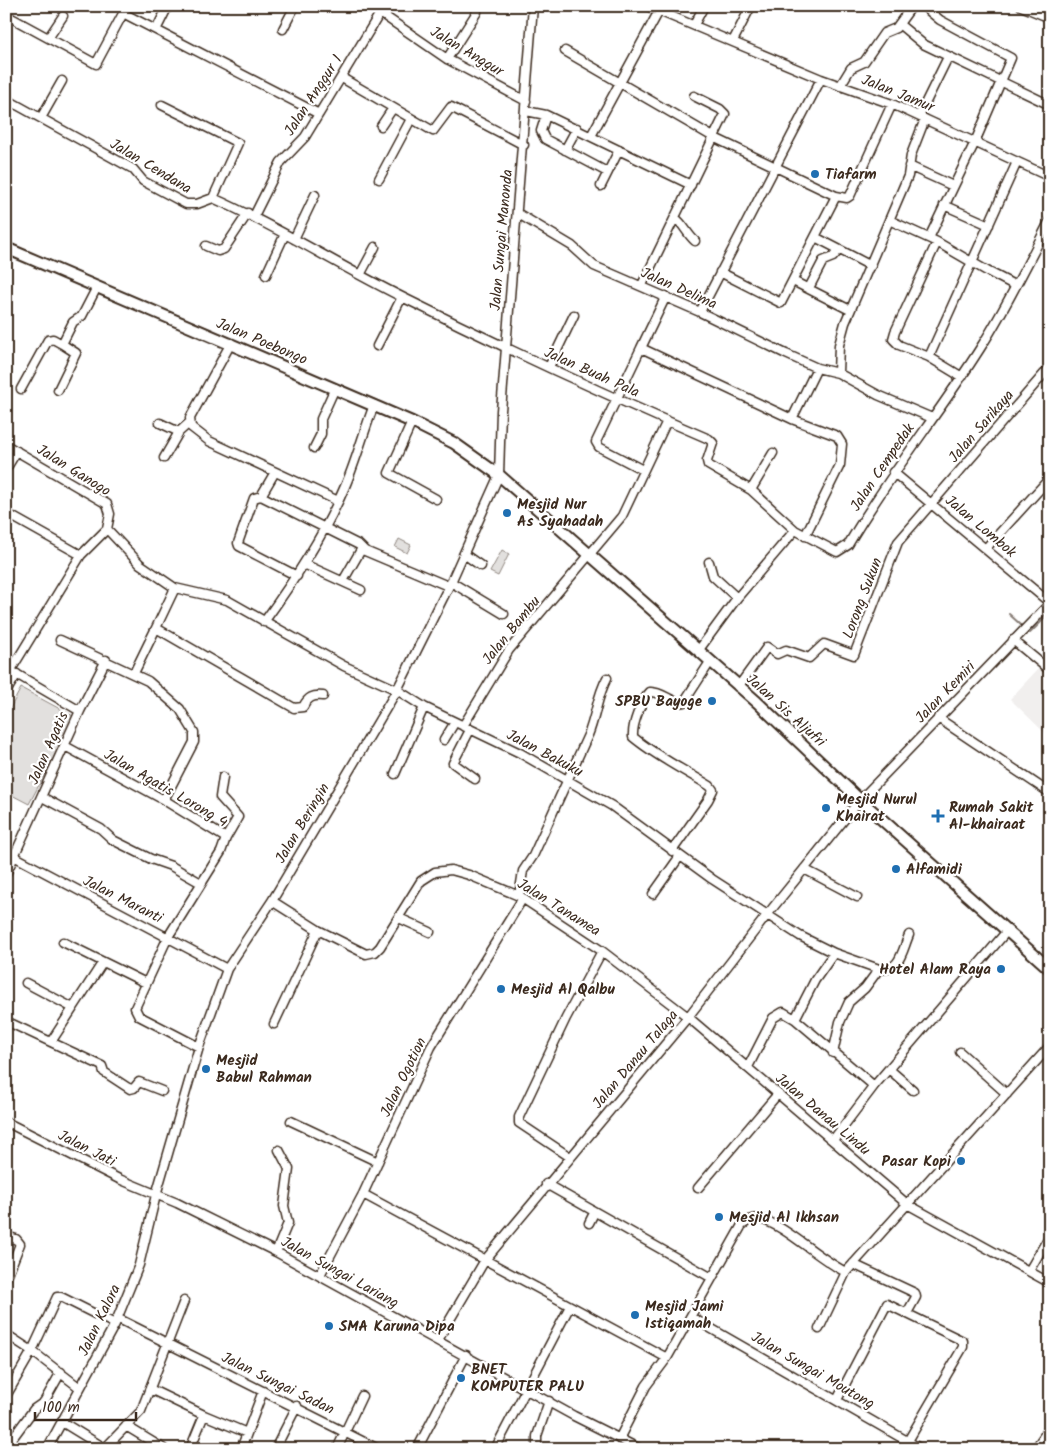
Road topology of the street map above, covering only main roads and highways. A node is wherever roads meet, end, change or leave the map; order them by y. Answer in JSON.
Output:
{"nodes":[{"id":1,"x":6,"y":248,"type":"edge"},
{"id":2,"x":499,"y":475,"type":"joint"},
{"id":3,"x":1050,"y":969,"type":"edge"}],
"edges":[{"from":1,"to":2,"type":"main road","name":"Jalan Poebongo"},
{"from":2,"to":3,"type":"main road","name":"Jalan Sis Aljufri"}]}
